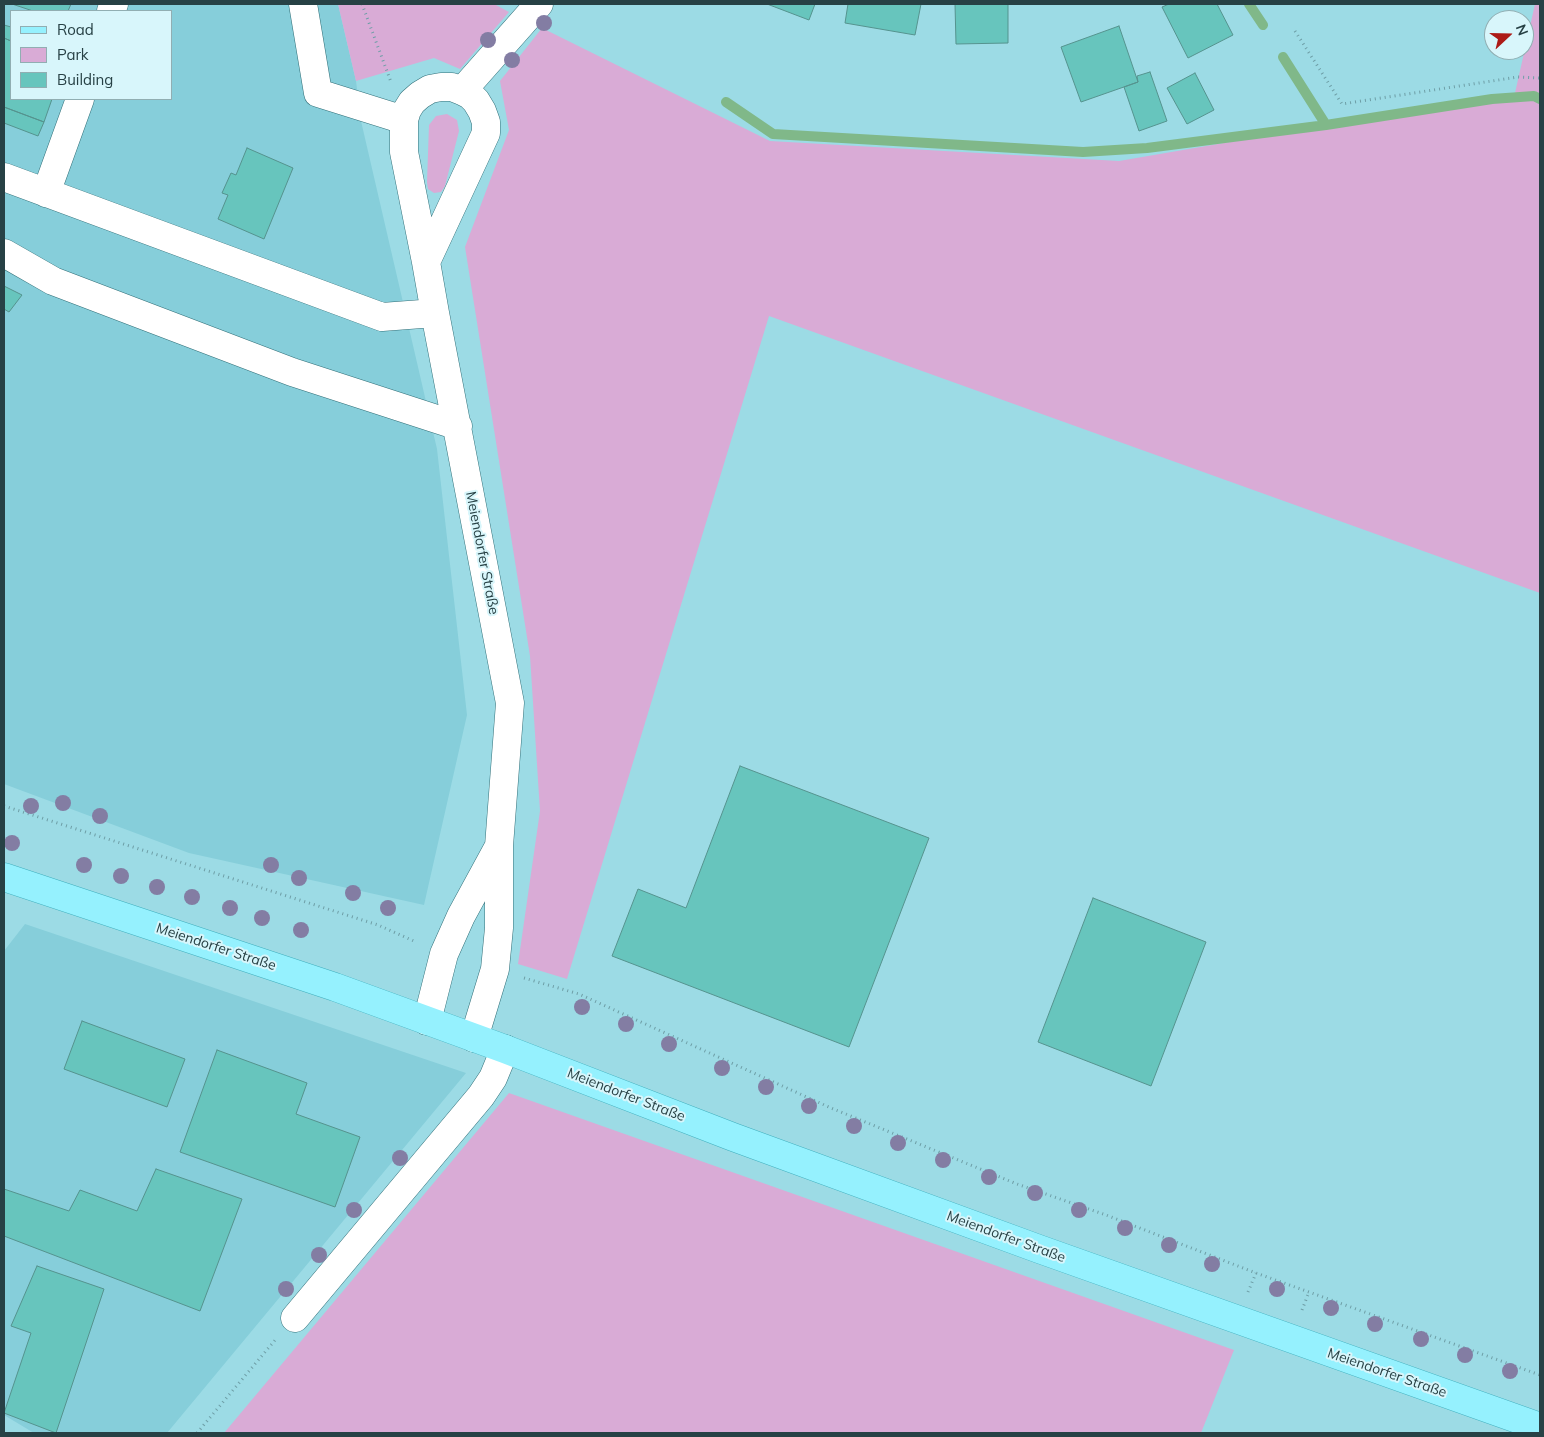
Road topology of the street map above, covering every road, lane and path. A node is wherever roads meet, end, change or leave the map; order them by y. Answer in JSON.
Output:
{"nodes":[{"id":1,"x":303,"y":4,"type":"edge"},
{"id":2,"x":362,"y":4,"type":"edge"},
{"id":3,"x":539,"y":4,"type":"edge"},
{"id":4,"x":1295,"y":31,"type":"dead end"},
{"id":5,"x":1540,"y":78,"type":"edge"},
{"id":6,"x":462,"y":91,"type":"junction"},
{"id":7,"x":80,"y":100,"type":"edge"},
{"id":8,"x":404,"y":120,"type":"junction"},
{"id":9,"x":4,"y":177,"type":"edge"},
{"id":10,"x":46,"y":193,"type":"junction"},
{"id":11,"x":4,"y":253,"type":"edge"},
{"id":12,"x":426,"y":262,"type":"junction"},
{"id":13,"x":435,"y":313,"type":"junction"},
{"id":14,"x":458,"y":426,"type":"junction"},
{"id":15,"x":4,"y":806,"type":"edge"},
{"id":16,"x":498,"y":846,"type":"junction"},
{"id":17,"x":4,"y":877,"type":"edge"},
{"id":18,"x":444,"y":954,"type":"junction"},
{"id":19,"x":495,"y":969,"type":"junction"},
{"id":20,"x":428,"y":1021,"type":"junction"},
{"id":21,"x":474,"y":1038,"type":"junction"},
{"id":22,"x":505,"y":1049,"type":"junction"},
{"id":23,"x":294,"y":1318,"type":"joint"},
{"id":24,"x":1540,"y":1375,"type":"edge"},
{"id":25,"x":1540,"y":1427,"type":"edge"},
{"id":26,"x":197,"y":1433,"type":"edge"}],
"edges":[{"from":1,"to":8,"type":"street"},
{"from":2,"to":8,"type":"path"},
{"from":3,"to":6,"type":"street"},
{"from":4,"to":5,"type":"path"},
{"from":6,"to":8,"type":"street","name":"Meiendorfer Straße"},
{"from":6,"to":12,"type":"street"},
{"from":7,"to":10,"type":"street"},
{"from":8,"to":12,"type":"street","name":"Meiendorfer Straße"},
{"from":9,"to":10,"type":"street"},
{"from":10,"to":13,"type":"street"},
{"from":11,"to":14,"type":"street"},
{"from":12,"to":13,"type":"street","name":"Meiendorfer Straße"},
{"from":13,"to":14,"type":"street","name":"Meiendorfer Straße"},
{"from":14,"to":16,"type":"street","name":"Meiendorfer Straße"},
{"from":15,"to":18,"type":"path"},
{"from":16,"to":18,"type":"street","name":"Meiendorfer Straße"},
{"from":16,"to":19,"type":"street","name":"Meiendorfer Straße"},
{"from":17,"to":20,"type":"main road","name":"Meiendorfer Straße"},
{"from":18,"to":20,"type":"street","name":"Meiendorfer Straße"},
{"from":19,"to":21,"type":"street","name":"Meiendorfer Straße"},
{"from":19,"to":24,"type":"path"},
{"from":20,"to":21,"type":"main road","name":"Meiendorfer Straße"},
{"from":21,"to":22,"type":"main road","name":"Meiendorfer Straße"},
{"from":22,"to":23,"type":"street"},
{"from":22,"to":25,"type":"main road","name":"Meiendorfer Straße"},
{"from":23,"to":26,"type":"path"}]}
